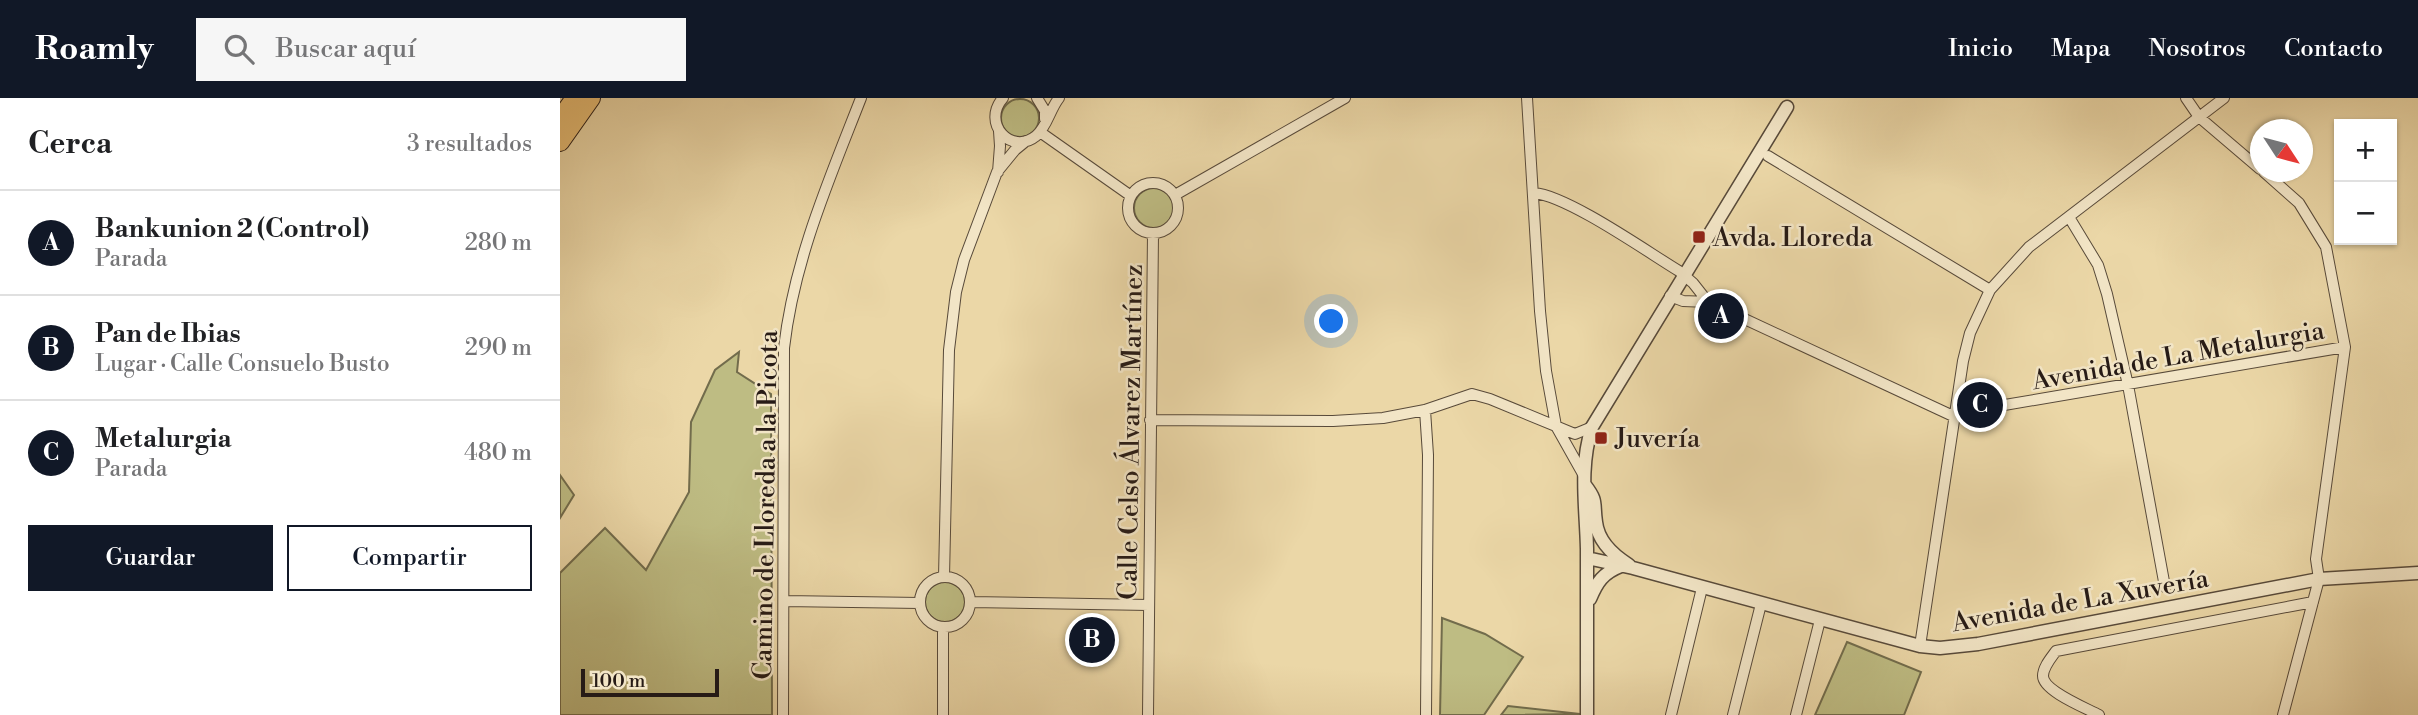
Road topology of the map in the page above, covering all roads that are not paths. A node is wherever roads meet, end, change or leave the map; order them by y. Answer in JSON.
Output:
{"nodes":[{"id":1,"x":575,"y":98,"type":"edge"},
{"id":2,"x":591,"y":98,"type":"edge"},
{"id":3,"x":861,"y":98,"type":"edge"},
{"id":4,"x":1003,"y":98,"type":"edge"},
{"id":5,"x":1037,"y":98,"type":"edge"},
{"id":6,"x":1059,"y":98,"type":"edge"},
{"id":7,"x":1345,"y":98,"type":"edge"},
{"id":8,"x":1527,"y":98,"type":"edge"},
{"id":9,"x":2186,"y":98,"type":"edge"},
{"id":10,"x":2224,"y":98,"type":"edge"},
{"id":11,"x":1789,"y":101,"type":"edge"},
{"id":12,"x":2199,"y":117,"type":"junction"},
{"id":13,"x":560,"y":119,"type":"edge"},
{"id":14,"x":1042,"y":127,"type":"junction"},
{"id":15,"x":998,"y":130,"type":"junction"},
{"id":16,"x":1026,"y":141,"type":"junction"},
{"id":17,"x":560,"y":142,"type":"edge"},
{"id":18,"x":1768,"y":156,"type":"dead end"},
{"id":19,"x":2250,"y":160,"type":"edge"},
{"id":20,"x":998,"y":172,"type":"junction"},
{"id":21,"x":2275,"y":182,"type":"edge"},
{"id":22,"x":1534,"y":192,"type":"junction"},
{"id":23,"x":1175,"y":195,"type":"junction"},
{"id":24,"x":1131,"y":196,"type":"junction"},
{"id":25,"x":2070,"y":217,"type":"junction"},
{"id":26,"x":1153,"y":234,"type":"junction"},
{"id":27,"x":1684,"y":275,"type":"junction"},
{"id":28,"x":1990,"y":290,"type":"junction"},
{"id":29,"x":1670,"y":296,"type":"junction"},
{"id":30,"x":1708,"y":302,"type":"junction"},
{"id":31,"x":2345,"y":347,"type":"junction"},
{"id":32,"x":2128,"y":385,"type":"junction"},
{"id":33,"x":1425,"y":410,"type":"junction"},
{"id":34,"x":1953,"y":416,"type":"junction"},
{"id":35,"x":1150,"y":420,"type":"junction"},
{"id":36,"x":1556,"y":426,"type":"junction"},
{"id":37,"x":1592,"y":427,"type":"junction"},
{"id":38,"x":1584,"y":479,"type":"junction"},
{"id":39,"x":1587,"y":558,"type":"junction"},
{"id":40,"x":1627,"y":567,"type":"junction"},
{"id":41,"x":2418,"y":573,"type":"edge"},
{"id":42,"x":944,"y":577,"type":"junction"},
{"id":43,"x":2319,"y":579,"type":"junction"},
{"id":44,"x":2165,"y":587,"type":"dead end"},
{"id":45,"x":1702,"y":588,"type":"junction"},
{"id":46,"x":784,"y":601,"type":"junction"},
{"id":47,"x":970,"y":602,"type":"junction"},
{"id":48,"x":2312,"y":602,"type":"junction"},
{"id":49,"x":920,"y":603,"type":"junction"},
{"id":50,"x":1761,"y":604,"type":"junction"},
{"id":51,"x":1149,"y":605,"type":"junction"},
{"id":52,"x":1587,"y":606,"type":"junction"},
{"id":53,"x":1819,"y":620,"type":"junction"},
{"id":54,"x":943,"y":627,"type":"junction"},
{"id":55,"x":1920,"y":646,"type":"junction"},
{"id":56,"x":783,"y":715,"type":"edge"},
{"id":57,"x":943,"y":715,"type":"edge"},
{"id":58,"x":1148,"y":715,"type":"edge"},
{"id":59,"x":1426,"y":715,"type":"edge"},
{"id":60,"x":1587,"y":715,"type":"edge"},
{"id":61,"x":1671,"y":715,"type":"edge"},
{"id":62,"x":1733,"y":715,"type":"edge"},
{"id":63,"x":1796,"y":715,"type":"edge"},
{"id":64,"x":2098,"y":715,"type":"edge"},
{"id":65,"x":2283,"y":715,"type":"edge"}],
"edges":[{"from":1,"to":13,"type":"highway"},
{"from":2,"to":17,"type":"highway"},
{"from":3,"to":46,"type":"street","name":"Camino de Lloreda a la Picota"},
{"from":4,"to":15,"type":"street"},
{"from":5,"to":14,"type":"street"},
{"from":6,"to":14,"type":"street"},
{"from":7,"to":23,"type":"street"},
{"from":8,"to":22,"type":"street"},
{"from":9,"to":12,"type":"street"},
{"from":10,"to":12,"type":"street"},
{"from":11,"to":27,"type":"street"},
{"from":12,"to":19,"type":"street"},
{"from":12,"to":25,"type":"street"},
{"from":14,"to":16,"type":"street"},
{"from":14,"to":24,"type":"street"},
{"from":15,"to":16,"type":"street"},
{"from":15,"to":20,"type":"street"},
{"from":16,"to":20,"type":"street"},
{"from":18,"to":28,"type":"street"},
{"from":20,"to":42,"type":"street"},
{"from":21,"to":31,"type":"street"},
{"from":22,"to":27,"type":"street"},
{"from":22,"to":36,"type":"street"},
{"from":23,"to":24,"type":"street"},
{"from":23,"to":26,"type":"street"},
{"from":24,"to":26,"type":"street"},
{"from":25,"to":28,"type":"street"},
{"from":25,"to":32,"type":"street"},
{"from":26,"to":35,"type":"street","name":"Calle Celso Álvarez Martínez"},
{"from":27,"to":29,"type":"street"},
{"from":27,"to":30,"type":"street"},
{"from":28,"to":34,"type":"street"},
{"from":29,"to":30,"type":"street"},
{"from":29,"to":37,"type":"street"},
{"from":30,"to":34,"type":"street"},
{"from":31,"to":32,"type":"street","name":"Avenida de La Metalurgia"},
{"from":31,"to":43,"type":"street"},
{"from":32,"to":34,"type":"street","name":"Avenida de La Metalurgia"},
{"from":32,"to":44,"type":"street"},
{"from":33,"to":35,"type":"street"},
{"from":33,"to":36,"type":"street"},
{"from":33,"to":59,"type":"street"},
{"from":34,"to":55,"type":"street"},
{"from":35,"to":51,"type":"street","name":"Calle Celso Álvarez Martínez"},
{"from":36,"to":37,"type":"street"},
{"from":36,"to":38,"type":"street"},
{"from":37,"to":38,"type":"street"},
{"from":38,"to":39,"type":"street"},
{"from":38,"to":40,"type":"street","name":"Avenida de La Xuvería"},
{"from":39,"to":40,"type":"street","name":"Avenida de La Xuvería"},
{"from":39,"to":52,"type":"street"},
{"from":40,"to":45,"type":"street","name":"Avenida de La Xuvería"},
{"from":40,"to":52,"type":"street"},
{"from":41,"to":43,"type":"street","name":"Avenida de La Xuvería"},
{"from":42,"to":47,"type":"street"},
{"from":42,"to":49,"type":"street"},
{"from":43,"to":48,"type":"street"},
{"from":43,"to":55,"type":"street","name":"Avenida de La Xuvería"},
{"from":45,"to":50,"type":"street","name":"Avenida de La Xuvería"},
{"from":45,"to":61,"type":"street"},
{"from":46,"to":49,"type":"street"},
{"from":46,"to":56,"type":"street","name":"Camino de Lloreda a la Picota"},
{"from":47,"to":51,"type":"street"},
{"from":47,"to":54,"type":"street"},
{"from":48,"to":64,"type":"street"},
{"from":48,"to":65,"type":"street"},
{"from":49,"to":54,"type":"street"},
{"from":50,"to":53,"type":"street","name":"Avenida de La Xuvería"},
{"from":50,"to":62,"type":"street"},
{"from":51,"to":58,"type":"street","name":"Calle Celso Álvarez Martínez"},
{"from":52,"to":60,"type":"street"},
{"from":53,"to":55,"type":"street","name":"Avenida de La Xuvería"},
{"from":53,"to":63,"type":"street"},
{"from":54,"to":57,"type":"street"}]}
